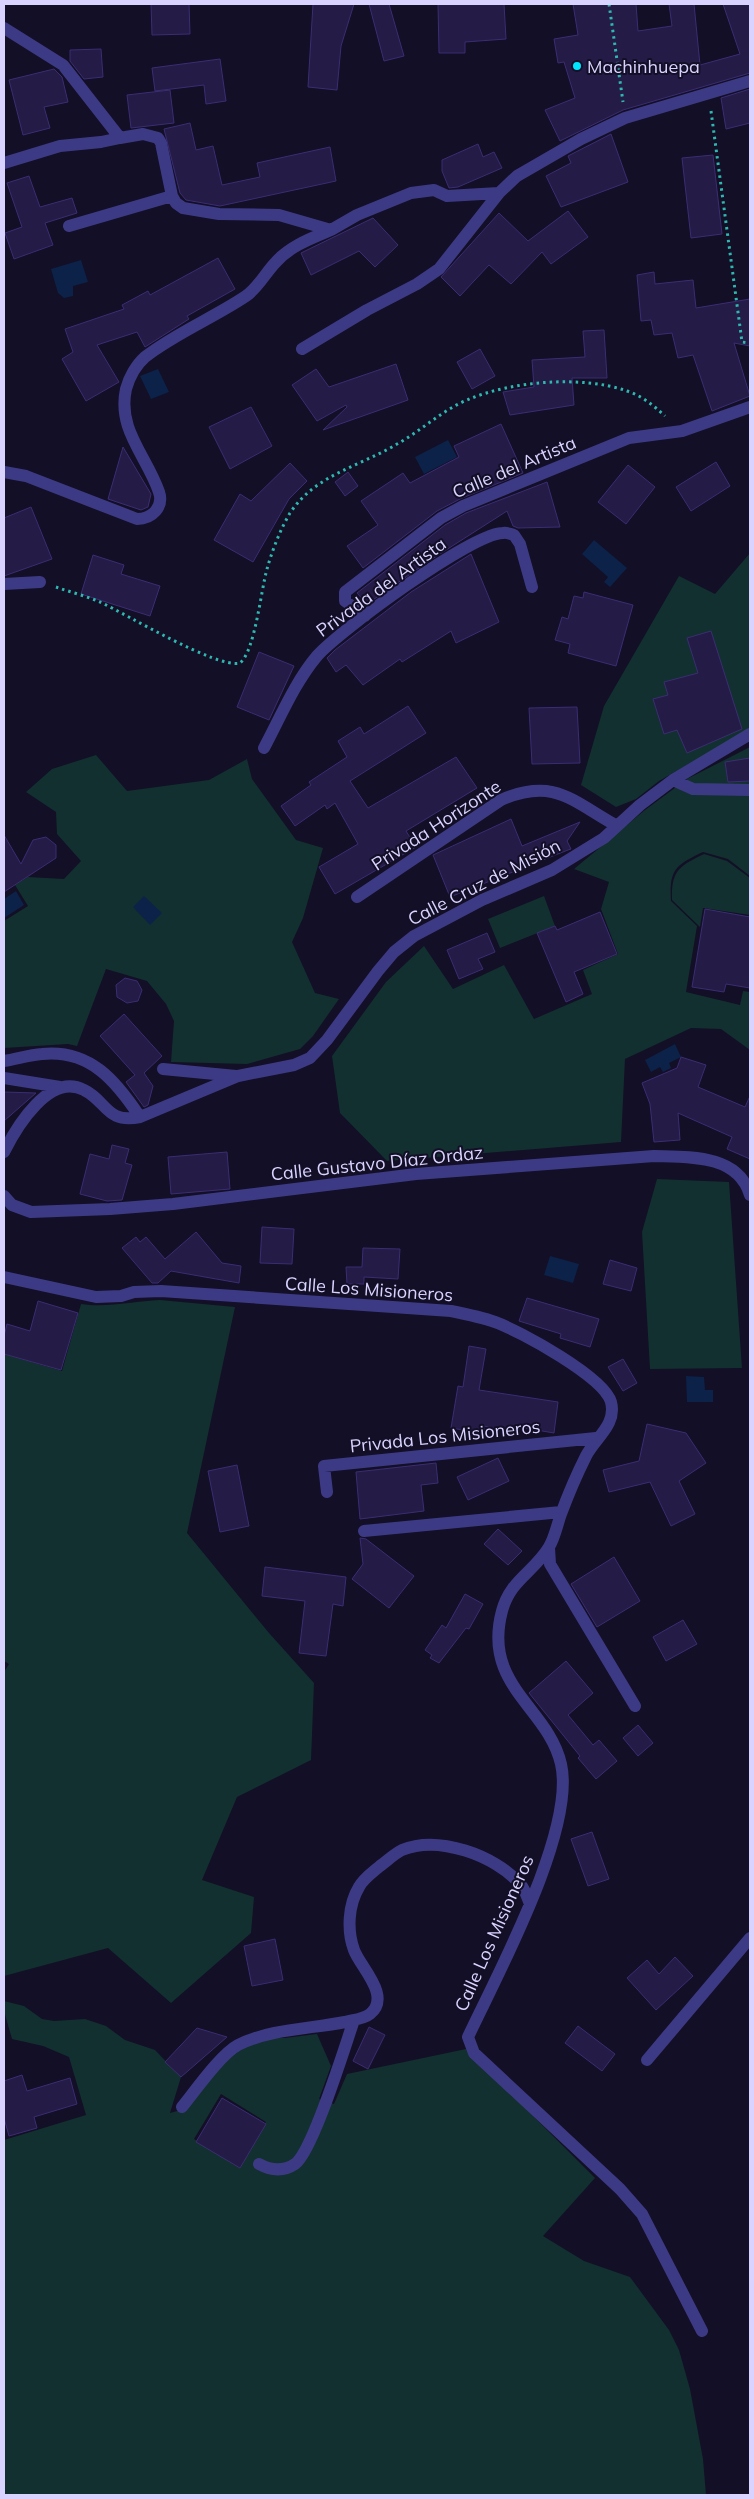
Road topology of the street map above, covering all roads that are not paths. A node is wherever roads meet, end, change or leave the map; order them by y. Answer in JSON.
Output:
{"nodes":[{"id":1,"x":4,"y":28,"type":"edge"},
{"id":2,"x":750,"y":81,"type":"edge"},
{"id":3,"x":120,"y":138,"type":"junction"},
{"id":4,"x":4,"y":163,"type":"edge"},
{"id":5,"x":498,"y":192,"type":"junction"},
{"id":6,"x":172,"y":196,"type":"junction"},
{"id":7,"x":69,"y":226,"type":"dead end"},
{"id":8,"x":331,"y":230,"type":"junction"},
{"id":9,"x":302,"y":349,"type":"dead end"},
{"id":10,"x":750,"y":407,"type":"edge"},
{"id":11,"x":4,"y":472,"type":"edge"},
{"id":12,"x":40,"y":582,"type":"road end"},
{"id":13,"x":4,"y":584,"type":"edge"},
{"id":14,"x":532,"y":587,"type":"dead end"},
{"id":15,"x":365,"y":616,"type":"junction"},
{"id":16,"x":750,"y":734,"type":"edge"},
{"id":17,"x":264,"y":748,"type":"dead end"},
{"id":18,"x":673,"y":780,"type":"junction"},
{"id":19,"x":750,"y":790,"type":"edge"},
{"id":20,"x":617,"y":826,"type":"junction"},
{"id":21,"x":357,"y":897,"type":"dead end"},
{"id":22,"x":4,"y":1061,"type":"edge"},
{"id":23,"x":163,"y":1069,"type":"dead end"},
{"id":24,"x":238,"y":1076,"type":"junction"},
{"id":25,"x":4,"y":1078,"type":"edge"},
{"id":26,"x":60,"y":1086,"type":"junction"},
{"id":27,"x":140,"y":1117,"type":"junction"},
{"id":28,"x":4,"y":1152,"type":"edge"},
{"id":29,"x":750,"y":1193,"type":"edge"},
{"id":30,"x":4,"y":1196,"type":"edge"},
{"id":31,"x":4,"y":1278,"type":"edge"},
{"id":32,"x":596,"y":1438,"type":"junction"},
{"id":33,"x":327,"y":1492,"type":"dead end"},
{"id":34,"x":562,"y":1512,"type":"junction"},
{"id":35,"x":364,"y":1531,"type":"dead end"},
{"id":36,"x":549,"y":1548,"type":"junction"},
{"id":37,"x":635,"y":1706,"type":"dead end"},
{"id":38,"x":530,"y":1904,"type":"junction"},
{"id":39,"x":750,"y":1938,"type":"edge"},
{"id":40,"x":354,"y":2020,"type":"junction"},
{"id":41,"x":647,"y":2060,"type":"dead end"},
{"id":42,"x":182,"y":2107,"type":"dead end"},
{"id":43,"x":259,"y":2164,"type":"dead end"},
{"id":44,"x":702,"y":2331,"type":"dead end"}],
"edges":[{"from":1,"to":3,"type":"street"},
{"from":2,"to":5,"type":"street"},
{"from":3,"to":4,"type":"street"},
{"from":3,"to":6,"type":"street"},
{"from":5,"to":8,"type":"street"},
{"from":5,"to":9,"type":"street"},
{"from":6,"to":7,"type":"street"},
{"from":6,"to":8,"type":"street"},
{"from":8,"to":11,"type":"street"},
{"from":10,"to":15,"type":"street","name":"Calle del Artista"},
{"from":12,"to":13,"type":"street"},
{"from":14,"to":15,"type":"street","name":"Privada del Artista"},
{"from":15,"to":17,"type":"street","name":"Privada del Artista"},
{"from":16,"to":18,"type":"street","name":"Calle Cruz de Misión"},
{"from":18,"to":19,"type":"street"},
{"from":18,"to":20,"type":"street","name":"Calle Cruz de Misión"},
{"from":20,"to":21,"type":"street","name":"Privada Horizonte"},
{"from":20,"to":24,"type":"street","name":"Calle Cruz de Misión"},
{"from":22,"to":27,"type":"street"},
{"from":23,"to":24,"type":"street"},
{"from":24,"to":27,"type":"street","name":"Calle Cruz de Misión"},
{"from":25,"to":26,"type":"street","name":"Calle Cruz de Misión"},
{"from":26,"to":27,"type":"street","name":"Calle Cruz de Misión"},
{"from":26,"to":28,"type":"street"},
{"from":29,"to":30,"type":"street","name":"Calle Gustavo Díaz Ordaz"},
{"from":31,"to":32,"type":"street","name":"Calle Los Misioneros"},
{"from":32,"to":33,"type":"street","name":"Privada Los Misioneros"},
{"from":32,"to":34,"type":"street","name":"Calle Los Misioneros"},
{"from":34,"to":35,"type":"street"},
{"from":34,"to":36,"type":"street","name":"Calle Los Misioneros"},
{"from":36,"to":37,"type":"street"},
{"from":36,"to":38,"type":"street","name":"Calle Los Misioneros"},
{"from":38,"to":40,"type":"street"},
{"from":38,"to":44,"type":"street","name":"Calle Los Misioneros"},
{"from":39,"to":41,"type":"street"},
{"from":40,"to":42,"type":"street"},
{"from":40,"to":43,"type":"street"}]}
